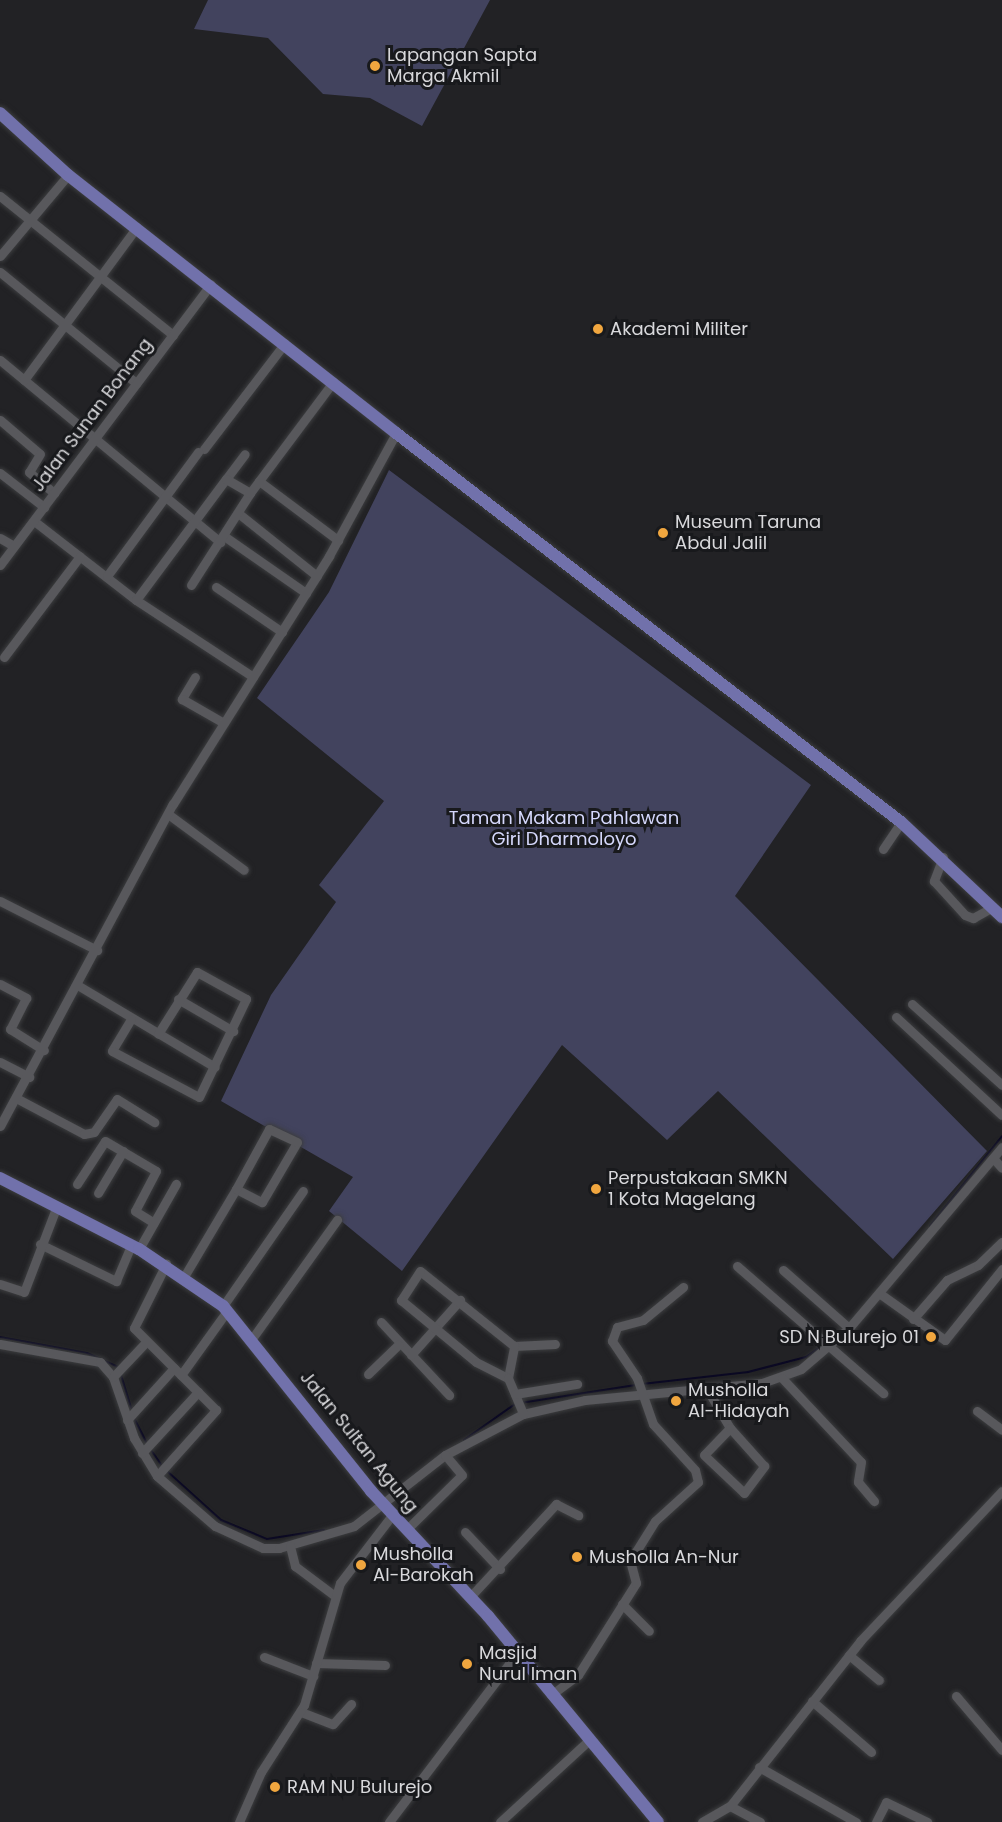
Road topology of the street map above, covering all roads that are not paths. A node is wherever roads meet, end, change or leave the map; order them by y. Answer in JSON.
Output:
{"nodes":[{"id":1,"x":0,"y":113,"type":"edge"},
{"id":2,"x":68,"y":175,"type":"junction"},
{"id":3,"x":0,"y":196,"type":"edge"},
{"id":4,"x":29,"y":221,"type":"junction"},
{"id":5,"x":137,"y":227,"type":"junction"},
{"id":6,"x":0,"y":256,"type":"edge"},
{"id":7,"x":0,"y":272,"type":"edge"},
{"id":8,"x":100,"y":278,"type":"junction"},
{"id":9,"x":211,"y":284,"type":"junction"},
{"id":10,"x":66,"y":325,"type":"junction"},
{"id":11,"x":173,"y":335,"type":"junction"},
{"id":12,"x":285,"y":343,"type":"junction"},
{"id":13,"x":0,"y":360,"type":"edge"},
{"id":14,"x":24,"y":380,"type":"junction"},
{"id":15,"x":333,"y":382,"type":"junction"},
{"id":16,"x":136,"y":383,"type":"junction"},
{"id":17,"x":0,"y":420,"type":"edge"},
{"id":18,"x":396,"y":433,"type":"junction"},
{"id":19,"x":98,"y":438,"type":"junction"},
{"id":20,"x":245,"y":453,"type":"dead end"},
{"id":21,"x":0,"y":473,"type":"edge"},
{"id":22,"x":226,"y":479,"type":"junction"},
{"id":23,"x":259,"y":481,"type":"junction"},
{"id":24,"x":54,"y":493,"type":"junction"},
{"id":25,"x":250,"y":493,"type":"junction"},
{"id":26,"x":162,"y":499,"type":"junction"},
{"id":27,"x":44,"y":507,"type":"junction"},
{"id":28,"x":238,"y":513,"type":"junction"},
{"id":29,"x":34,"y":521,"type":"junction"},
{"id":30,"x":194,"y":522,"type":"junction"},
{"id":31,"x":0,"y":538,"type":"edge"},
{"id":32,"x":222,"y":539,"type":"junction"},
{"id":33,"x":338,"y":540,"type":"junction"},
{"id":34,"x":14,"y":546,"type":"junction"},
{"id":35,"x":80,"y":556,"type":"junction"},
{"id":36,"x":0,"y":565,"type":"edge"},
{"id":37,"x":107,"y":576,"type":"junction"},
{"id":38,"x":317,"y":576,"type":"junction"},
{"id":39,"x":191,"y":585,"type":"dead end"},
{"id":40,"x":216,"y":587,"type":"dead end"},
{"id":41,"x":306,"y":593,"type":"junction"},
{"id":42,"x":136,"y":600,"type":"junction"},
{"id":43,"x":282,"y":632,"type":"junction"},
{"id":44,"x":4,"y":657,"type":"dead end"},
{"id":45,"x":195,"y":677,"type":"dead end"},
{"id":46,"x":253,"y":677,"type":"junction"},
{"id":47,"x":222,"y":722,"type":"junction"},
{"id":48,"x":168,"y":814,"type":"junction"},
{"id":49,"x":901,"y":822,"type":"junction"},
{"id":50,"x":883,"y":849,"type":"dead end"},
{"id":51,"x":944,"y":858,"type":"junction"},
{"id":52,"x":244,"y":870,"type":"dead end"},
{"id":53,"x":0,"y":901,"type":"edge"},
{"id":54,"x":993,"y":907,"type":"junction"},
{"id":55,"x":1002,"y":917,"type":"edge"},
{"id":56,"x":97,"y":950,"type":"junction"},
{"id":57,"x":0,"y":984,"type":"edge"},
{"id":58,"x":79,"y":986,"type":"junction"},
{"id":59,"x":178,"y":999,"type":"junction"},
{"id":60,"x":912,"y":1004,"type":"dead end"},
{"id":61,"x":896,"y":1017,"type":"dead end"},
{"id":62,"x":131,"y":1019,"type":"junction"},
{"id":63,"x":233,"y":1031,"type":"junction"},
{"id":64,"x":158,"y":1034,"type":"junction"},
{"id":65,"x":44,"y":1050,"type":"junction"},
{"id":66,"x":0,"y":1062,"type":"edge"},
{"id":67,"x":215,"y":1067,"type":"junction"},
{"id":68,"x":29,"y":1077,"type":"junction"},
{"id":69,"x":1002,"y":1084,"type":"edge"},
{"id":70,"x":16,"y":1098,"type":"junction"},
{"id":71,"x":1002,"y":1115,"type":"edge"},
{"id":72,"x":154,"y":1122,"type":"dead end"},
{"id":73,"x":0,"y":1126,"type":"edge"},
{"id":74,"x":1002,"y":1147,"type":"edge"},
{"id":75,"x":123,"y":1151,"type":"junction"},
{"id":76,"x":993,"y":1158,"type":"junction"},
{"id":77,"x":1002,"y":1168,"type":"edge"},
{"id":78,"x":0,"y":1178,"type":"edge"},
{"id":79,"x":77,"y":1184,"type":"dead end"},
{"id":80,"x":176,"y":1184,"type":"dead end"},
{"id":81,"x":236,"y":1189,"type":"junction"},
{"id":82,"x":303,"y":1191,"type":"dead end"},
{"id":83,"x":98,"y":1193,"type":"dead end"},
{"id":84,"x":56,"y":1208,"type":"junction"},
{"id":85,"x":337,"y":1220,"type":"dead end"},
{"id":86,"x":154,"y":1223,"type":"junction"},
{"id":87,"x":1002,"y":1242,"type":"edge"},
{"id":88,"x":40,"y":1244,"type":"junction"},
{"id":89,"x":135,"y":1247,"type":"junction"},
{"id":90,"x":166,"y":1264,"type":"junction"},
{"id":91,"x":737,"y":1266,"type":"dead end"},
{"id":92,"x":1002,"y":1269,"type":"edge"},
{"id":93,"x":783,"y":1270,"type":"dead end"},
{"id":94,"x":185,"y":1275,"type":"junction"},
{"id":95,"x":0,"y":1284,"type":"edge"},
{"id":96,"x":684,"y":1287,"type":"dead end"},
{"id":97,"x":879,"y":1293,"type":"junction"},
{"id":98,"x":460,"y":1300,"type":"junction"},
{"id":99,"x":225,"y":1309,"type":"junction"},
{"id":100,"x":913,"y":1319,"type":"junction"},
{"id":101,"x":381,"y":1323,"type":"dead end"},
{"id":102,"x":844,"y":1324,"type":"junction"},
{"id":103,"x":437,"y":1329,"type":"junction"},
{"id":104,"x":252,"y":1340,"type":"junction"},
{"id":105,"x":146,"y":1342,"type":"junction"},
{"id":106,"x":826,"y":1342,"type":"junction"},
{"id":107,"x":0,"y":1344,"type":"edge"},
{"id":108,"x":398,"y":1344,"type":"junction"},
{"id":109,"x":555,"y":1344,"type":"dead end"},
{"id":110,"x":514,"y":1346,"type":"junction"},
{"id":111,"x":411,"y":1355,"type":"junction"},
{"id":112,"x":178,"y":1372,"type":"junction"},
{"id":113,"x":368,"y":1374,"type":"dead end"},
{"id":114,"x":112,"y":1377,"type":"junction"},
{"id":115,"x":508,"y":1378,"type":"junction"},
{"id":116,"x":782,"y":1378,"type":"junction"},
{"id":117,"x":578,"y":1384,"type":"dead end"},
{"id":118,"x":707,"y":1389,"type":"junction"},
{"id":119,"x":641,"y":1391,"type":"junction"},
{"id":120,"x":198,"y":1392,"type":"junction"},
{"id":121,"x":883,"y":1393,"type":"dead end"},
{"id":122,"x":449,"y":1395,"type":"dead end"},
{"id":123,"x":519,"y":1405,"type":"junction"},
{"id":124,"x":977,"y":1411,"type":"dead end"},
{"id":125,"x":127,"y":1420,"type":"junction"},
{"id":126,"x":730,"y":1428,"type":"junction"},
{"id":127,"x":1002,"y":1430,"type":"edge"},
{"id":128,"x":142,"y":1453,"type":"junction"},
{"id":129,"x":445,"y":1455,"type":"junction"},
{"id":130,"x":157,"y":1476,"type":"junction"},
{"id":131,"x":1002,"y":1491,"type":"edge"},
{"id":132,"x":378,"y":1497,"type":"junction"},
{"id":133,"x":874,"y":1501,"type":"dead end"},
{"id":134,"x":393,"y":1514,"type":"junction"},
{"id":135,"x":578,"y":1515,"type":"dead end"},
{"id":136,"x":406,"y":1530,"type":"junction"},
{"id":137,"x":465,"y":1532,"type":"dead end"},
{"id":138,"x":290,"y":1546,"type":"junction"},
{"id":139,"x":500,"y":1569,"type":"junction"},
{"id":140,"x":335,"y":1596,"type":"junction"},
{"id":141,"x":470,"y":1597,"type":"junction"},
{"id":142,"x":622,"y":1604,"type":"junction"},
{"id":143,"x":649,"y":1631,"type":"dead end"},
{"id":144,"x":518,"y":1652,"type":"junction"},
{"id":145,"x":849,"y":1655,"type":"junction"},
{"id":146,"x":264,"y":1657,"type":"dead end"},
{"id":147,"x":316,"y":1663,"type":"junction"},
{"id":148,"x":385,"y":1665,"type":"dead end"},
{"id":149,"x":313,"y":1676,"type":"junction"},
{"id":150,"x":879,"y":1680,"type":"dead end"},
{"id":151,"x":551,"y":1695,"type":"junction"},
{"id":152,"x":956,"y":1696,"type":"dead end"},
{"id":153,"x":812,"y":1701,"type":"junction"},
{"id":154,"x":351,"y":1704,"type":"dead end"},
{"id":155,"x":301,"y":1712,"type":"junction"},
{"id":156,"x":587,"y":1742,"type":"junction"},
{"id":157,"x":1002,"y":1750,"type":"edge"},
{"id":158,"x":871,"y":1752,"type":"dead end"},
{"id":159,"x":759,"y":1767,"type":"junction"},
{"id":160,"x":730,"y":1806,"type":"junction"},
{"id":161,"x":239,"y":1822,"type":"edge"},
{"id":162,"x":389,"y":1822,"type":"edge"},
{"id":163,"x":500,"y":1822,"type":"edge"},
{"id":164,"x":658,"y":1822,"type":"edge"},
{"id":165,"x":702,"y":1822,"type":"edge"},
{"id":166,"x":760,"y":1822,"type":"edge"},
{"id":167,"x":856,"y":1822,"type":"edge"},
{"id":168,"x":876,"y":1822,"type":"edge"},
{"id":169,"x":927,"y":1822,"type":"edge"}],
"edges":[{"from":1,"to":2,"type":"main road"},
{"from":2,"to":4,"type":"street"},
{"from":2,"to":5,"type":"main road"},
{"from":3,"to":4,"type":"street"},
{"from":4,"to":6,"type":"street"},
{"from":4,"to":8,"type":"street"},
{"from":5,"to":8,"type":"street"},
{"from":5,"to":9,"type":"main road"},
{"from":7,"to":10,"type":"street"},
{"from":8,"to":10,"type":"street"},
{"from":8,"to":11,"type":"street"},
{"from":9,"to":11,"type":"street","name":"Jalan Sunan Bonang"},
{"from":9,"to":12,"type":"main road"},
{"from":10,"to":14,"type":"street"},
{"from":10,"to":16,"type":"street"},
{"from":11,"to":16,"type":"street","name":"Jalan Sunan Bonang"},
{"from":12,"to":15,"type":"main road"},
{"from":12,"to":26,"type":"street"},
{"from":13,"to":14,"type":"street"},
{"from":14,"to":19,"type":"street"},
{"from":15,"to":18,"type":"main road"},
{"from":15,"to":23,"type":"street"},
{"from":16,"to":19,"type":"street","name":"Jalan Sunan Bonang"},
{"from":17,"to":24,"type":"street"},
{"from":18,"to":33,"type":"street"},
{"from":18,"to":49,"type":"main road"},
{"from":19,"to":24,"type":"street","name":"Jalan Sunan Bonang"},
{"from":19,"to":26,"type":"street"},
{"from":20,"to":22,"type":"street"},
{"from":21,"to":27,"type":"street"},
{"from":22,"to":25,"type":"street"},
{"from":22,"to":30,"type":"street"},
{"from":23,"to":25,"type":"street"},
{"from":23,"to":33,"type":"street"},
{"from":24,"to":27,"type":"street","name":"Jalan Sunan Bonang"},
{"from":25,"to":28,"type":"street"},
{"from":26,"to":30,"type":"street"},
{"from":26,"to":37,"type":"street"},
{"from":27,"to":29,"type":"street","name":"Jalan Sunan Bonang"},
{"from":28,"to":32,"type":"street"},
{"from":28,"to":38,"type":"street"},
{"from":29,"to":34,"type":"street","name":"Jalan Sunan Bonang"},
{"from":29,"to":35,"type":"street"},
{"from":30,"to":32,"type":"street"},
{"from":30,"to":42,"type":"street"},
{"from":31,"to":34,"type":"street"},
{"from":32,"to":39,"type":"street"},
{"from":32,"to":41,"type":"street"},
{"from":33,"to":38,"type":"street"},
{"from":34,"to":36,"type":"street","name":"Jalan Sunan Bonang"},
{"from":35,"to":37,"type":"street"},
{"from":35,"to":44,"type":"street"},
{"from":37,"to":42,"type":"street"},
{"from":38,"to":41,"type":"street"},
{"from":40,"to":43,"type":"street"},
{"from":41,"to":43,"type":"street"},
{"from":42,"to":46,"type":"street"},
{"from":43,"to":46,"type":"street"},
{"from":45,"to":47,"type":"street"},
{"from":46,"to":47,"type":"street"},
{"from":47,"to":48,"type":"street"},
{"from":48,"to":52,"type":"street"},
{"from":48,"to":56,"type":"street"},
{"from":49,"to":50,"type":"street"},
{"from":49,"to":51,"type":"main road"},
{"from":51,"to":54,"type":"main road"},
{"from":51,"to":54,"type":"street"},
{"from":53,"to":56,"type":"street"},
{"from":54,"to":55,"type":"main road"},
{"from":56,"to":58,"type":"street"},
{"from":57,"to":65,"type":"street"},
{"from":58,"to":62,"type":"street"},
{"from":58,"to":65,"type":"street"},
{"from":59,"to":63,"type":"street"},
{"from":59,"to":63,"type":"street"},
{"from":59,"to":64,"type":"street"},
{"from":60,"to":69,"type":"street"},
{"from":61,"to":71,"type":"street"},
{"from":62,"to":64,"type":"street"},
{"from":62,"to":67,"type":"street"},
{"from":63,"to":67,"type":"street"},
{"from":64,"to":67,"type":"street"},
{"from":65,"to":68,"type":"street"},
{"from":66,"to":68,"type":"street"},
{"from":68,"to":70,"type":"street"},
{"from":70,"to":72,"type":"street"},
{"from":70,"to":73,"type":"street"},
{"from":74,"to":76,"type":"street"},
{"from":75,"to":79,"type":"street"},
{"from":75,"to":83,"type":"street"},
{"from":75,"to":86,"type":"street"},
{"from":76,"to":77,"type":"street"},
{"from":76,"to":97,"type":"street"},
{"from":78,"to":84,"type":"main road","name":"Jalan Sultan Agung"},
{"from":80,"to":86,"type":"street"},
{"from":81,"to":81,"type":"street"},
{"from":81,"to":94,"type":"street"},
{"from":82,"to":99,"type":"street"},
{"from":84,"to":88,"type":"street"},
{"from":84,"to":89,"type":"main road","name":"Jalan Sultan Agung"},
{"from":85,"to":104,"type":"street"},
{"from":86,"to":89,"type":"street"},
{"from":87,"to":100,"type":"street"},
{"from":88,"to":89,"type":"street"},
{"from":88,"to":95,"type":"street"},
{"from":89,"to":90,"type":"main road","name":"Jalan Sultan Agung"},
{"from":90,"to":94,"type":"main road","name":"Jalan Sultan Agung"},
{"from":90,"to":105,"type":"street"},
{"from":91,"to":106,"type":"street"},
{"from":92,"to":100,"type":"street"},
{"from":93,"to":102,"type":"street"},
{"from":94,"to":99,"type":"main road","name":"Jalan Sultan Agung"},
{"from":96,"to":119,"type":"street"},
{"from":97,"to":100,"type":"street"},
{"from":97,"to":102,"type":"street"},
{"from":98,"to":103,"type":"street"},
{"from":98,"to":103,"type":"street"},
{"from":98,"to":110,"type":"street"},
{"from":99,"to":104,"type":"main road","name":"Jalan Sultan Agung"},
{"from":99,"to":112,"type":"street"},
{"from":101,"to":108,"type":"street"},
{"from":102,"to":106,"type":"street"},
{"from":103,"to":111,"type":"street"},
{"from":103,"to":115,"type":"street"},
{"from":104,"to":132,"type":"main road","name":"Jalan Sultan Agung"},
{"from":105,"to":112,"type":"street"},
{"from":105,"to":114,"type":"street"},
{"from":106,"to":116,"type":"street"},
{"from":106,"to":121,"type":"street"},
{"from":107,"to":114,"type":"street"},
{"from":108,"to":111,"type":"street"},
{"from":108,"to":113,"type":"street"},
{"from":109,"to":110,"type":"street"},
{"from":110,"to":115,"type":"street"},
{"from":111,"to":122,"type":"street"},
{"from":112,"to":120,"type":"street"},
{"from":112,"to":125,"type":"street"},
{"from":114,"to":125,"type":"street"},
{"from":115,"to":123,"type":"street"},
{"from":116,"to":118,"type":"street"},
{"from":116,"to":133,"type":"street"},
{"from":117,"to":123,"type":"street"},
{"from":118,"to":119,"type":"street"},
{"from":118,"to":126,"type":"street"},
{"from":119,"to":123,"type":"street"},
{"from":119,"to":142,"type":"street"},
{"from":120,"to":128,"type":"street"},
{"from":120,"to":130,"type":"street"},
{"from":123,"to":129,"type":"street"},
{"from":124,"to":127,"type":"street"},
{"from":125,"to":128,"type":"street"},
{"from":126,"to":126,"type":"street"},
{"from":128,"to":130,"type":"street"},
{"from":129,"to":132,"type":"street"},
{"from":129,"to":136,"type":"street"},
{"from":130,"to":138,"type":"street"},
{"from":131,"to":145,"type":"street"},
{"from":132,"to":134,"type":"main road","name":"Jalan Sultan Agung"},
{"from":132,"to":138,"type":"street"},
{"from":134,"to":136,"type":"main road","name":"Jalan Sultan Agung"},
{"from":134,"to":140,"type":"street"},
{"from":135,"to":139,"type":"street"},
{"from":136,"to":141,"type":"main road","name":"Jalan Sultan Agung"},
{"from":137,"to":139,"type":"street"},
{"from":138,"to":140,"type":"street"},
{"from":139,"to":141,"type":"street"},
{"from":140,"to":147,"type":"street"},
{"from":141,"to":144,"type":"main road","name":"Jalan Sultan Agung"},
{"from":142,"to":143,"type":"street"},
{"from":142,"to":151,"type":"street"},
{"from":144,"to":151,"type":"main road","name":"Jalan Sultan Agung"},
{"from":144,"to":162,"type":"street"},
{"from":145,"to":150,"type":"street"},
{"from":145,"to":153,"type":"street"},
{"from":146,"to":149,"type":"street"},
{"from":147,"to":148,"type":"street"},
{"from":147,"to":149,"type":"street"},
{"from":149,"to":155,"type":"street"},
{"from":151,"to":156,"type":"main road","name":"Jalan Sultan Agung"},
{"from":152,"to":157,"type":"street"},
{"from":153,"to":158,"type":"street"},
{"from":153,"to":159,"type":"street"},
{"from":154,"to":155,"type":"street"},
{"from":155,"to":161,"type":"street"},
{"from":156,"to":163,"type":"street"},
{"from":156,"to":164,"type":"main road","name":"Jalan Sultan Agung"},
{"from":159,"to":160,"type":"street"},
{"from":159,"to":167,"type":"street"},
{"from":160,"to":165,"type":"street"},
{"from":160,"to":166,"type":"street"},
{"from":168,"to":169,"type":"street"}]}
